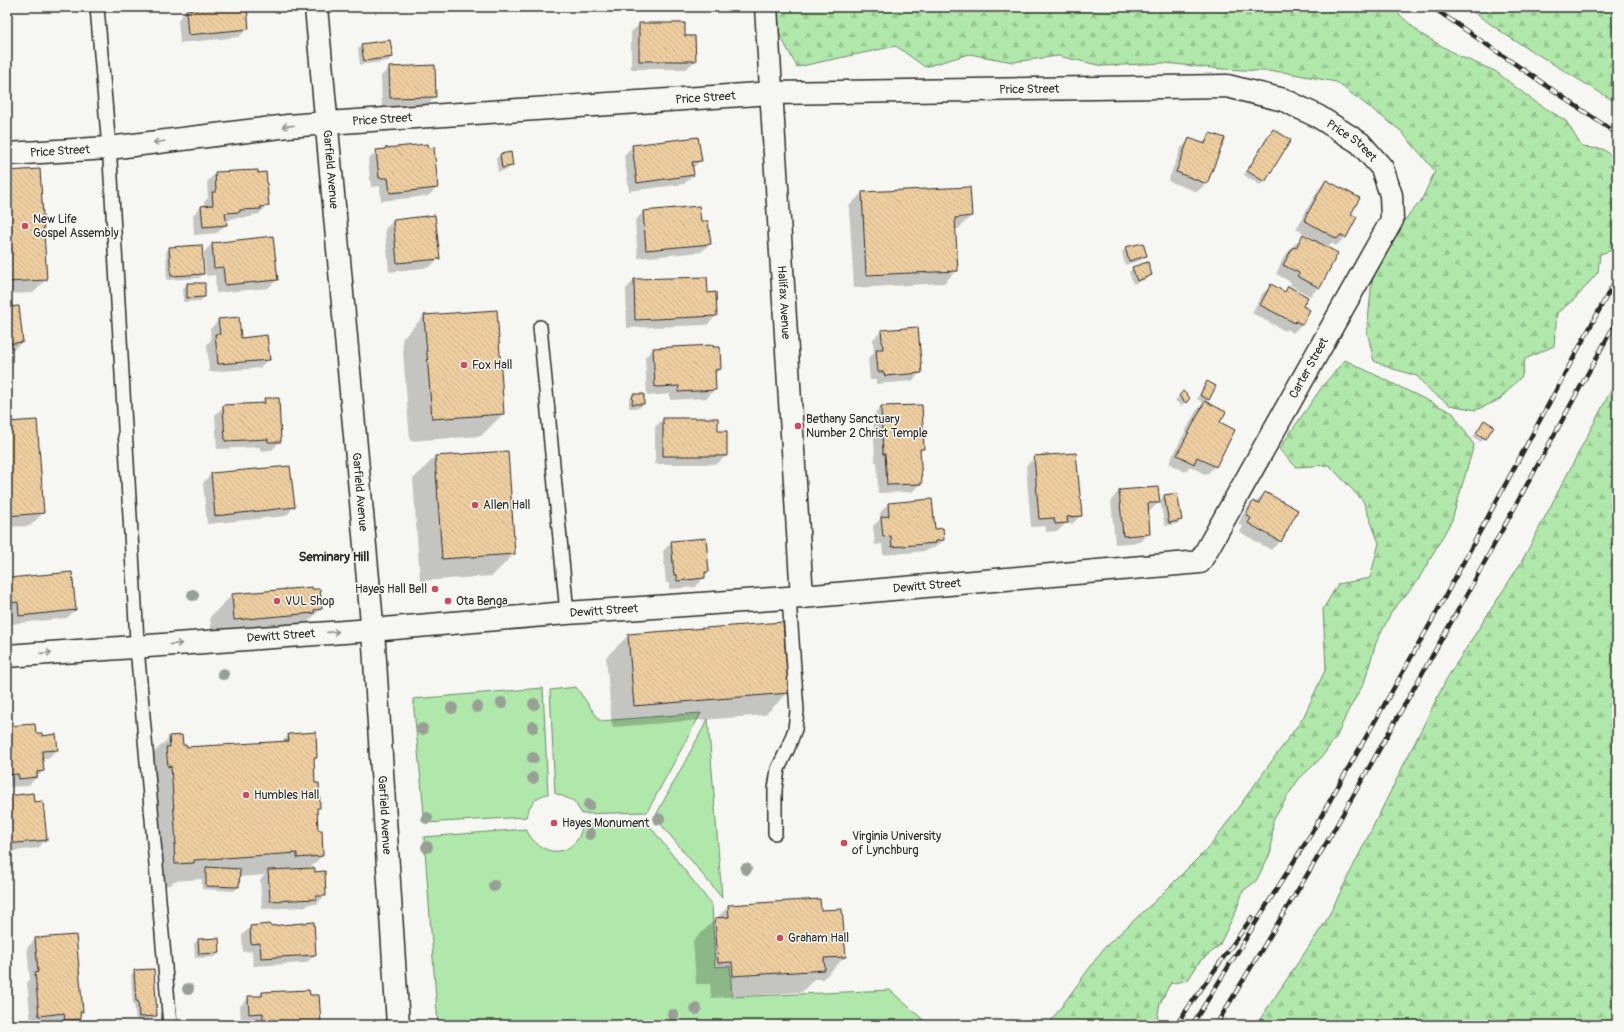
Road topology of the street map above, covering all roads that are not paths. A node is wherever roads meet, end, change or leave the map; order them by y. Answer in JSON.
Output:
{"nodes":[{"id":1,"x":97,"y":7,"type":"edge"},
{"id":2,"x":316,"y":7,"type":"edge"},
{"id":3,"x":766,"y":7,"type":"edge"},
{"id":4,"x":772,"y":92,"type":"junction"},
{"id":5,"x":327,"y":123,"type":"junction"},
{"id":6,"x":109,"y":148,"type":"junction"},
{"id":7,"x":7,"y":154,"type":"edge"},
{"id":8,"x":1382,"y":168,"type":"joint"},
{"id":9,"x":540,"y":327,"type":"dead end"},
{"id":10,"x":1200,"y":562,"type":"joint"},
{"id":11,"x":796,"y":598,"type":"junction"},
{"id":12,"x":567,"y":613,"type":"junction"},
{"id":13,"x":372,"y":630,"type":"junction"},
{"id":14,"x":137,"y":647,"type":"junction"},
{"id":15,"x":7,"y":656,"type":"edge"},
{"id":16,"x":775,"y":833,"type":"dead end"},
{"id":17,"x":170,"y":1025,"type":"edge"},
{"id":18,"x":398,"y":1025,"type":"edge"}],
"edges":[{"from":1,"to":6,"type":"lane"},
{"from":2,"to":5,"type":"street","name":"Garfield Avenue"},
{"from":3,"to":4,"type":"street","name":"Halifax Avenue"},
{"from":4,"to":5,"type":"street","name":"Price Street"},
{"from":4,"to":8,"type":"street","name":"Price Street"},
{"from":4,"to":11,"type":"street","name":"Halifax Avenue"},
{"from":5,"to":6,"type":"street","name":"Price Street","one_way":true},
{"from":5,"to":13,"type":"street","name":"Garfield Avenue"},
{"from":6,"to":7,"type":"street","name":"Price Street"},
{"from":6,"to":14,"type":"lane"},
{"from":8,"to":10,"type":"street","name":"Carter Street"},
{"from":9,"to":12,"type":"lane"},
{"from":10,"to":11,"type":"street","name":"Dewitt Street"},
{"from":11,"to":12,"type":"street","name":"Dewitt Street"},
{"from":11,"to":16,"type":"lane"},
{"from":12,"to":13,"type":"street","name":"Dewitt Street"},
{"from":14,"to":13,"type":"street","name":"Dewitt Street","one_way":true},
{"from":13,"to":18,"type":"street","name":"Garfield Avenue"},
{"from":15,"to":14,"type":"street","name":"Dewitt Street","one_way":true},
{"from":14,"to":17,"type":"lane"}]}
